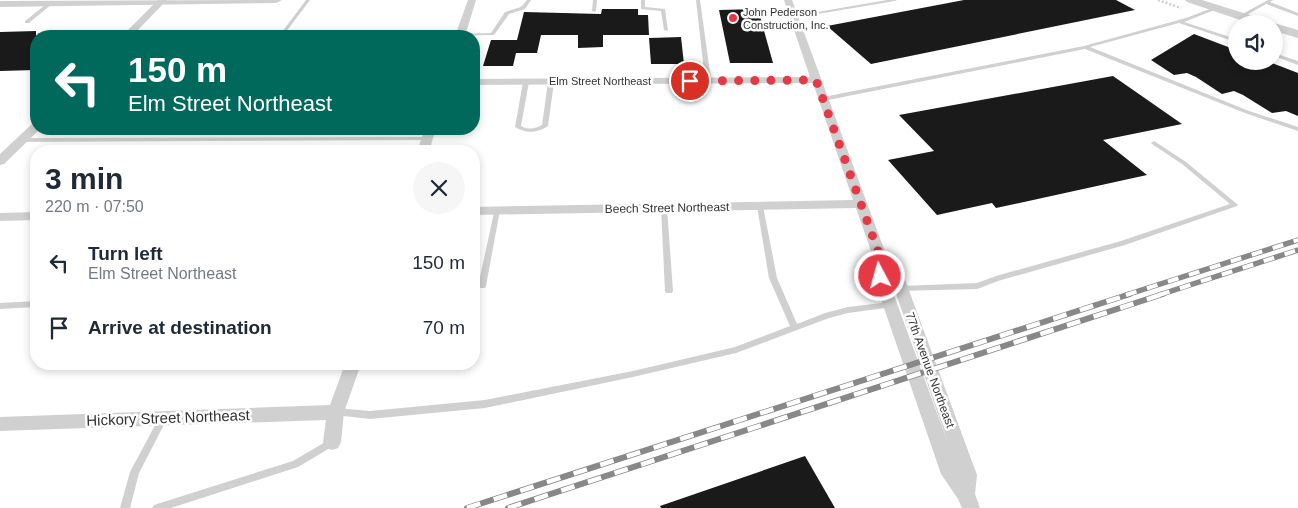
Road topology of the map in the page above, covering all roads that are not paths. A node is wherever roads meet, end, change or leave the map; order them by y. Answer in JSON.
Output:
{"nodes":[{"id":1,"x":276,"y":0,"type":"edge"},
{"id":2,"x":308,"y":0,"type":"edge"},
{"id":3,"x":472,"y":0,"type":"edge"},
{"id":4,"x":529,"y":0,"type":"edge"},
{"id":5,"x":595,"y":0,"type":"edge"},
{"id":6,"x":643,"y":0,"type":"edge"},
{"id":7,"x":698,"y":0,"type":"edge"},
{"id":8,"x":788,"y":0,"type":"edge"},
{"id":9,"x":895,"y":0,"type":"edge"},
{"id":10,"x":1191,"y":0,"type":"edge"},
{"id":11,"x":162,"y":1,"type":"edge"},
{"id":12,"x":1269,"y":1,"type":"edge"},
{"id":13,"x":6,"y":2,"type":"edge"},
{"id":14,"x":44,"y":2,"type":"edge"},
{"id":15,"x":1215,"y":8,"type":"junction"},
{"id":16,"x":594,"y":11,"type":"dead end"},
{"id":17,"x":1238,"y":15,"type":"edge"},
{"id":18,"x":1243,"y":15,"type":"edge"},
{"id":19,"x":1298,"y":15,"type":"edge"},
{"id":20,"x":794,"y":17,"type":"junction"},
{"id":21,"x":1178,"y":21,"type":"junction"},
{"id":22,"x":27,"y":22,"type":"dead end"},
{"id":23,"x":133,"y":30,"type":"edge"},
{"id":24,"x":286,"y":30,"type":"edge"},
{"id":25,"x":463,"y":30,"type":"edge"},
{"id":26,"x":666,"y":30,"type":"dead end"},
{"id":27,"x":1283,"y":30,"type":"edge"},
{"id":28,"x":1298,"y":34,"type":"edge"},
{"id":29,"x":480,"y":35,"type":"edge"},
{"id":30,"x":1228,"y":38,"type":"edge"},
{"id":31,"x":1085,"y":47,"type":"junction"},
{"id":32,"x":1283,"y":57,"type":"edge"},
{"id":33,"x":1298,"y":62,"type":"edge"},
{"id":34,"x":708,"y":80,"type":"junction"},
{"id":35,"x":816,"y":80,"type":"junction"},
{"id":36,"x":480,"y":82,"type":"edge"},
{"id":37,"x":526,"y":82,"type":"junction"},
{"id":38,"x":551,"y":82,"type":"junction"},
{"id":39,"x":823,"y":99,"type":"junction"},
{"id":40,"x":1298,"y":129,"type":"edge"},
{"id":41,"x":30,"y":132,"type":"edge"},
{"id":42,"x":361,"y":135,"type":"edge"},
{"id":43,"x":22,"y":140,"type":"junction"},
{"id":44,"x":1154,"y":144,"type":"dead end"},
{"id":45,"x":0,"y":161,"type":"edge"},
{"id":46,"x":860,"y":204,"type":"junction"},
{"id":47,"x":760,"y":206,"type":"junction"},
{"id":48,"x":664,"y":208,"type":"junction"},
{"id":49,"x":497,"y":210,"type":"junction"},
{"id":50,"x":480,"y":211,"type":"edge"},
{"id":51,"x":30,"y":216,"type":"edge"},
{"id":52,"x":0,"y":217,"type":"edge"},
{"id":53,"x":878,"y":251,"type":"junction"},
{"id":54,"x":482,"y":286,"type":"dead end"},
{"id":55,"x":901,"y":289,"type":"junction"},
{"id":56,"x":669,"y":291,"type":"dead end"},
{"id":57,"x":30,"y":304,"type":"edge"},
{"id":58,"x":890,"y":305,"type":"junction"},
{"id":59,"x":0,"y":306,"type":"edge"},
{"id":60,"x":795,"y":328,"type":"junction"},
{"id":61,"x":351,"y":370,"type":"edge"},
{"id":62,"x":336,"y":412,"type":"junction"},
{"id":63,"x":163,"y":418,"type":"junction"},
{"id":64,"x":0,"y":424,"type":"edge"},
{"id":65,"x":332,"y":442,"type":"joint"},
{"id":66,"x":969,"y":501,"type":"edge"},
{"id":67,"x":125,"y":508,"type":"edge"},
{"id":68,"x":156,"y":508,"type":"edge"}],
"edges":[{"from":1,"to":11,"type":"street"},
{"from":2,"to":24,"type":"lane"},
{"from":3,"to":25,"type":"street"},
{"from":4,"to":29,"type":"lane"},
{"from":5,"to":16,"type":"lane"},
{"from":6,"to":26,"type":"lane"},
{"from":7,"to":34,"type":"lane"},
{"from":8,"to":20,"type":"street","name":"77th Avenue Northeast"},
{"from":9,"to":20,"type":"lane"},
{"from":10,"to":15,"type":"street"},
{"from":11,"to":14,"type":"street"},
{"from":11,"to":23,"type":"street"},
{"from":12,"to":18,"type":"lane"},
{"from":12,"to":19,"type":"lane"},
{"from":13,"to":14,"type":"street"},
{"from":14,"to":22,"type":"lane"},
{"from":15,"to":17,"type":"street"},
{"from":15,"to":21,"type":"lane"},
{"from":20,"to":35,"type":"street","name":"77th Avenue Northeast"},
{"from":21,"to":30,"type":"lane"},
{"from":21,"to":31,"type":"lane"},
{"from":27,"to":28,"type":"street"},
{"from":31,"to":39,"type":"lane"},
{"from":31,"to":40,"type":"lane"},
{"from":32,"to":33,"type":"lane"},
{"from":34,"to":35,"type":"street","name":"Elm Street Northeast"},
{"from":34,"to":38,"type":"street","name":"Elm Street Northeast"},
{"from":35,"to":39,"type":"street","name":"77th Avenue Northeast"},
{"from":36,"to":37,"type":"street","name":"Elm Street Northeast"},
{"from":37,"to":38,"type":"street","name":"Elm Street Northeast"},
{"from":37,"to":38,"type":"lane"},
{"from":39,"to":46,"type":"street","name":"77th Avenue Northeast"},
{"from":41,"to":43,"type":"street"},
{"from":42,"to":43,"type":"lane"},
{"from":43,"to":45,"type":"street"},
{"from":44,"to":55,"type":"lane"},
{"from":46,"to":47,"type":"street","name":"Beech Street Northeast"},
{"from":46,"to":53,"type":"street","name":"77th Avenue Northeast"},
{"from":47,"to":48,"type":"street","name":"Beech Street Northeast"},
{"from":47,"to":60,"type":"lane"},
{"from":48,"to":49,"type":"street","name":"Beech Street Northeast"},
{"from":48,"to":56,"type":"lane"},
{"from":49,"to":50,"type":"street","name":"Beech Street Northeast"},
{"from":49,"to":54,"type":"lane"},
{"from":51,"to":52,"type":"street"},
{"from":53,"to":55,"type":"street","name":"77th Avenue Northeast"},
{"from":53,"to":58,"type":"street","name":"77th Avenue Northeast"},
{"from":55,"to":66,"type":"street","name":"77th Avenue Northeast"},
{"from":57,"to":59,"type":"lane"},
{"from":58,"to":60,"type":"lane"},
{"from":58,"to":66,"type":"street","name":"77th Avenue Northeast"},
{"from":60,"to":62,"type":"lane"},
{"from":61,"to":62,"type":"street"},
{"from":62,"to":63,"type":"street","name":"Hickory Street Northeast"},
{"from":62,"to":65,"type":"street"},
{"from":63,"to":64,"type":"street","name":"Hickory Street Northeast"},
{"from":63,"to":67,"type":"lane"},
{"from":65,"to":68,"type":"lane"}]}
